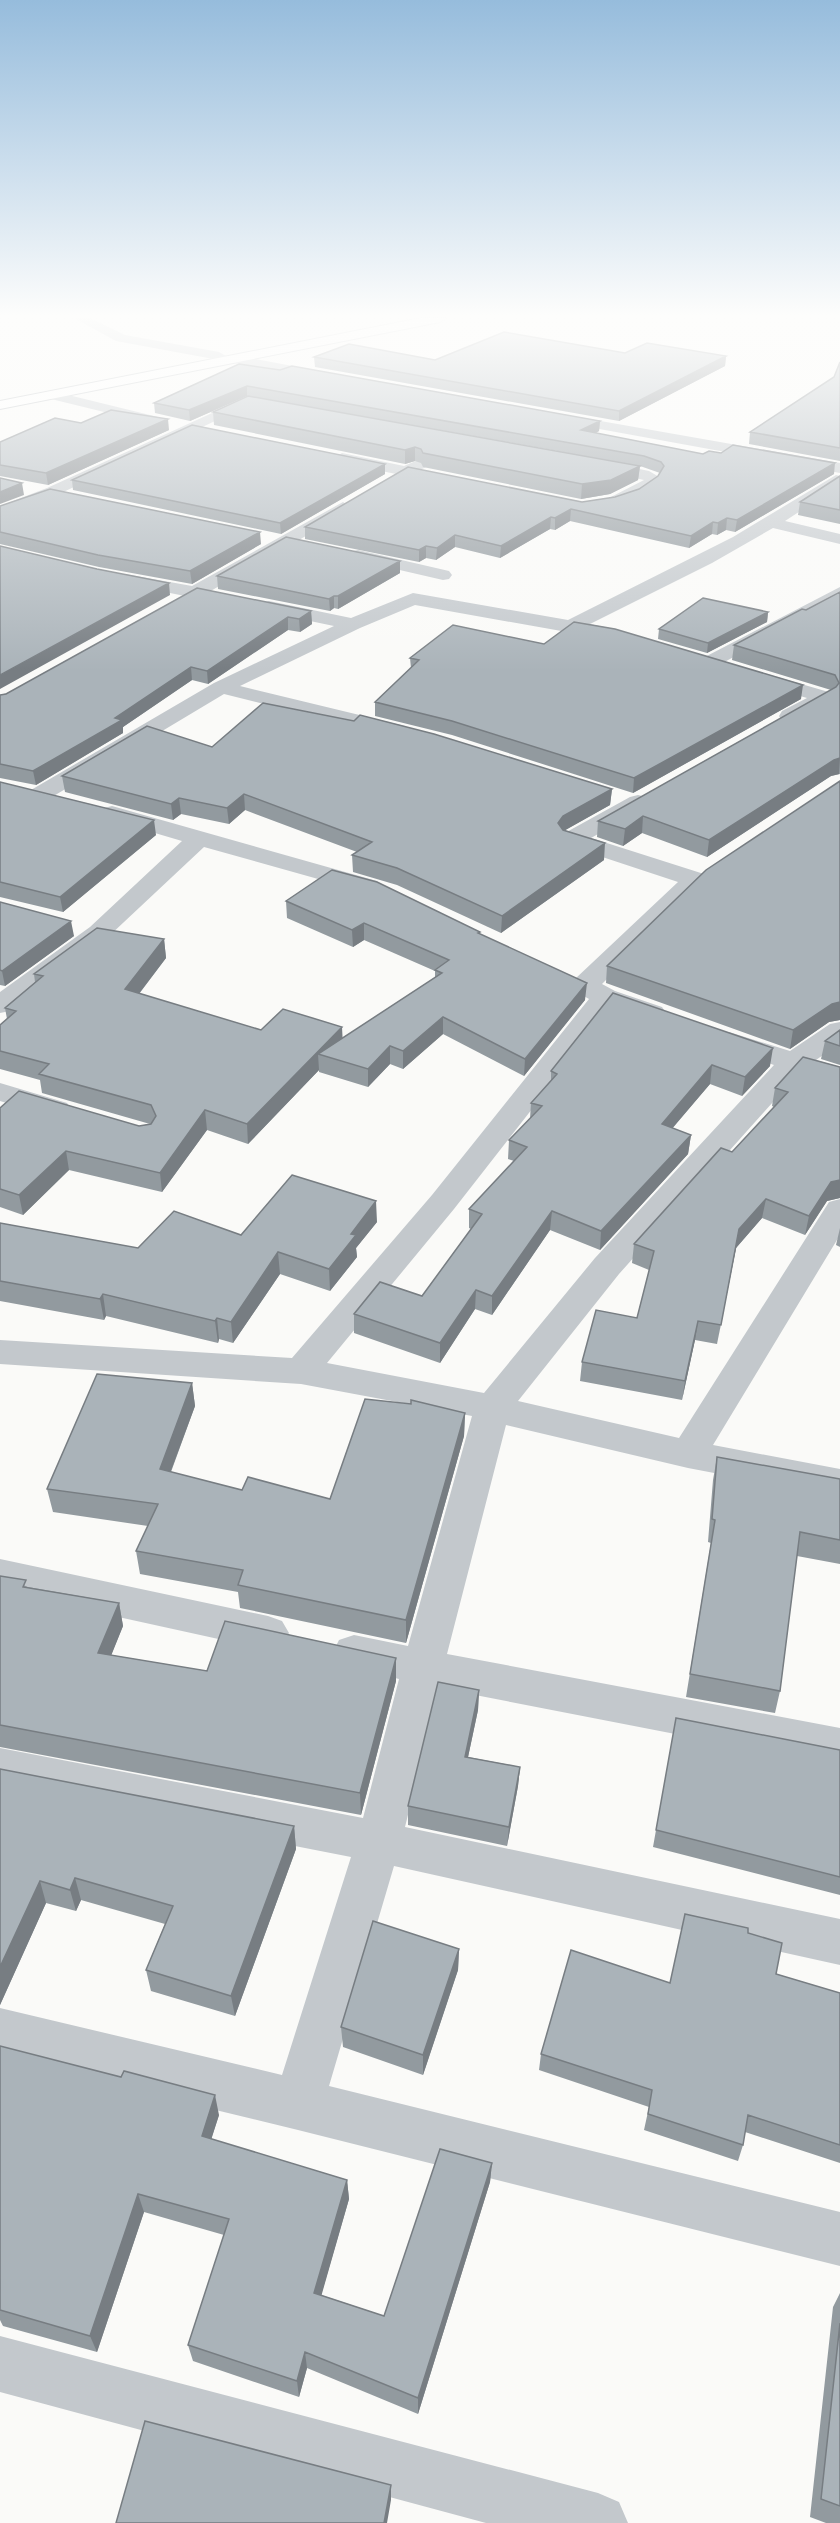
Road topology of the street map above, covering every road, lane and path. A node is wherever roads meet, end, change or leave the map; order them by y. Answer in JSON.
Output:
{"nodes":[{"id":1,"x":174,"y":436,"type":"edge"},
{"id":2,"x":658,"y":436,"type":"edge"},
{"id":3,"x":449,"y":438,"type":"edge"},
{"id":4,"x":325,"y":455,"type":"edge"},
{"id":5,"x":585,"y":464,"type":"edge"},
{"id":6,"x":840,"y":468,"type":"edge"},
{"id":7,"x":406,"y":471,"type":"junction"},
{"id":8,"x":429,"y":476,"type":"edge"},
{"id":9,"x":840,"y":478,"type":"edge"},
{"id":10,"x":386,"y":483,"type":"edge"},
{"id":11,"x":21,"y":485,"type":"edge"},
{"id":12,"x":52,"y":491,"type":"junction"},
{"id":13,"x":76,"y":496,"type":"edge"},
{"id":14,"x":356,"y":500,"type":"edge"},
{"id":15,"x":598,"y":507,"type":"edge"},
{"id":16,"x":0,"y":512,"type":"edge"},
{"id":17,"x":770,"y":522,"type":"junction"},
{"id":18,"x":262,"y":535,"type":"edge"},
{"id":19,"x":840,"y":539,"type":"edge"},
{"id":20,"x":285,"y":540,"type":"junction"},
{"id":21,"x":309,"y":545,"type":"edge"},
{"id":22,"x":343,"y":552,"type":"edge"},
{"id":23,"x":443,"y":575,"type":"dead end"},
{"id":24,"x":110,"y":576,"type":"edge"},
{"id":25,"x":195,"y":592,"type":"junction"},
{"id":26,"x":840,"y":593,"type":"edge"},
{"id":27,"x":230,"y":599,"type":"edge"},
{"id":28,"x":253,"y":604,"type":"edge"},
{"id":29,"x":164,"y":609,"type":"edge"},
{"id":30,"x":353,"y":624,"type":"junction"},
{"id":31,"x":570,"y":627,"type":"junction"},
{"id":32,"x":628,"y":639,"type":"edge"},
{"id":33,"x":685,"y":656,"type":"edge"},
{"id":34,"x":708,"y":663,"type":"junction"},
{"id":35,"x":221,"y":687,"type":"junction"},
{"id":36,"x":835,"y":695,"type":"edge"},
{"id":37,"x":775,"y":725,"type":"edge"},
{"id":38,"x":420,"y":737,"type":"edge"},
{"id":39,"x":656,"y":791,"type":"edge"},
{"id":40,"x":614,"y":795,"type":"dead end"},
{"id":41,"x":636,"y":802,"type":"junction"},
{"id":42,"x":200,"y":837,"type":"junction"},
{"id":43,"x":387,"y":892,"type":"edge"},
{"id":44,"x":66,"y":923,"type":"edge"},
{"id":45,"x":99,"y":932,"type":"junction"},
{"id":46,"x":585,"y":986,"type":"junction"},
{"id":47,"x":0,"y":1005,"type":"edge"},
{"id":48,"x":671,"y":1020,"type":"edge"},
{"id":49,"x":840,"y":1030,"type":"edge"},
{"id":50,"x":704,"y":1031,"type":"edge"},
{"id":51,"x":793,"y":1062,"type":"junction"},
{"id":52,"x":840,"y":1076,"type":"edge"},
{"id":53,"x":0,"y":1092,"type":"edge"},
{"id":54,"x":87,"y":1118,"type":"edge"},
{"id":55,"x":840,"y":1209,"type":"edge"},
{"id":56,"x":0,"y":1352,"type":"edge"},
{"id":57,"x":301,"y":1371,"type":"junction"},
{"id":58,"x":492,"y":1408,"type":"junction"},
{"id":59,"x":688,"y":1454,"type":"junction"},
{"id":60,"x":840,"y":1483,"type":"edge"},
{"id":61,"x":0,"y":1575,"type":"edge"},
{"id":62,"x":423,"y":1667,"type":"junction"},
{"id":63,"x":840,"y":1747,"type":"edge"},
{"id":64,"x":0,"y":1768,"type":"edge"},
{"id":65,"x":380,"y":1842,"type":"junction"},
{"id":66,"x":840,"y":1942,"type":"edge"},
{"id":67,"x":0,"y":2033,"type":"edge"},
{"id":68,"x":298,"y":2104,"type":"junction"},
{"id":69,"x":840,"y":2239,"type":"edge"},
{"id":70,"x":0,"y":2364,"type":"edge"},
{"id":71,"x":598,"y":2523,"type":"edge"}],
"edges":[{"from":1,"to":12,"type":"street"},
{"from":2,"to":6,"type":"street"},
{"from":3,"to":7,"type":"street"},
{"from":4,"to":7,"type":"street"},
{"from":5,"to":15,"type":"street"},
{"from":7,"to":8,"type":"street"},
{"from":7,"to":10,"type":"street"},
{"from":9,"to":17,"type":"street"},
{"from":11,"to":12,"type":"street"},
{"from":12,"to":13,"type":"street"},
{"from":12,"to":16,"type":"street"},
{"from":14,"to":20,"type":"street"},
{"from":17,"to":19,"type":"street"},
{"from":17,"to":31,"type":"street"},
{"from":18,"to":20,"type":"street"},
{"from":20,"to":21,"type":"street"},
{"from":20,"to":25,"type":"street"},
{"from":22,"to":23,"type":"street"},
{"from":24,"to":25,"type":"street"},
{"from":25,"to":27,"type":"street"},
{"from":25,"to":29,"type":"street"},
{"from":26,"to":34,"type":"street"},
{"from":28,"to":30,"type":"street"},
{"from":30,"to":31,"type":"street"},
{"from":30,"to":35,"type":"street"},
{"from":31,"to":32,"type":"street"},
{"from":33,"to":34,"type":"street"},
{"from":34,"to":36,"type":"street"},
{"from":35,"to":38,"type":"street"},
{"from":35,"to":42,"type":"street"},
{"from":36,"to":37,"type":"street"},
{"from":39,"to":41,"type":"street"},
{"from":40,"to":41,"type":"street"},
{"from":41,"to":46,"type":"street"},
{"from":42,"to":43,"type":"street"},
{"from":42,"to":45,"type":"street"},
{"from":44,"to":45,"type":"street"},
{"from":45,"to":47,"type":"street"},
{"from":46,"to":48,"type":"street"},
{"from":46,"to":57,"type":"street"},
{"from":49,"to":51,"type":"street"},
{"from":50,"to":51,"type":"street"},
{"from":51,"to":52,"type":"street"},
{"from":51,"to":58,"type":"street"},
{"from":53,"to":54,"type":"street"},
{"from":55,"to":59,"type":"street"},
{"from":56,"to":57,"type":"street"},
{"from":57,"to":58,"type":"street"},
{"from":58,"to":59,"type":"street"},
{"from":58,"to":62,"type":"street"},
{"from":59,"to":60,"type":"street"},
{"from":61,"to":62,"type":"street"},
{"from":62,"to":63,"type":"street"},
{"from":62,"to":65,"type":"street"},
{"from":64,"to":65,"type":"street"},
{"from":65,"to":66,"type":"street"},
{"from":65,"to":68,"type":"street"},
{"from":67,"to":68,"type":"street"},
{"from":68,"to":69,"type":"street"},
{"from":70,"to":71,"type":"street"}]}
